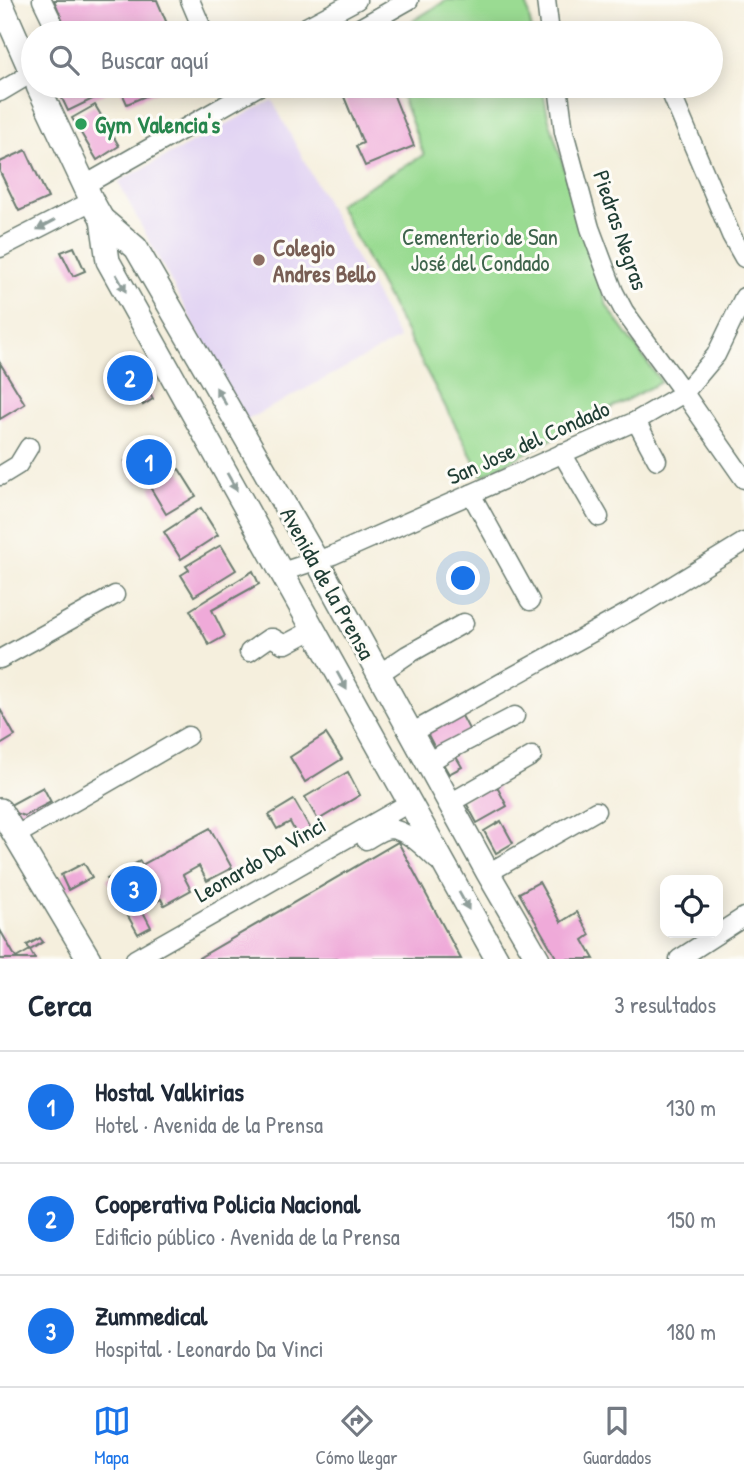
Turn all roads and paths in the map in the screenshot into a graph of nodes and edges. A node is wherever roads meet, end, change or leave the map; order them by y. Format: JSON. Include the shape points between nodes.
{"nodes":[{"id":1,"x":43,"y":0,"type":"edge"},
{"id":2,"x":190,"y":0,"type":"edge"},
{"id":3,"x":357,"y":0,"type":"edge"},
{"id":4,"x":409,"y":0,"type":"edge"},
{"id":5,"x":546,"y":0,"type":"edge"},
{"id":6,"x":0,"y":1,"type":"edge"},
{"id":7,"x":391,"y":5,"type":"edge"},
{"id":8,"x":53,"y":21,"type":"edge"},
{"id":9,"x":199,"y":21,"type":"edge"},
{"id":10,"x":318,"y":21,"type":"edge"},
{"id":11,"x":368,"y":21,"type":"edge"},
{"id":12,"x":549,"y":21,"type":"edge"},
{"id":13,"x":21,"y":49,"type":"edge"},
{"id":14,"x":21,"y":83,"type":"edge"},
{"id":15,"x":0,"y":92,"type":"edge"},
{"id":16,"x":44,"y":98,"type":"edge"},
{"id":17,"x":242,"y":98,"type":"edge"},
{"id":18,"x":560,"y":98,"type":"edge"},
{"id":19,"x":673,"y":98,"type":"edge"},
{"id":20,"x":93,"y":202,"type":"junction"},
{"id":21,"x":0,"y":248,"type":"edge"},
{"id":22,"x":744,"y":258,"type":"edge"},
{"id":23,"x":744,"y":297,"type":"edge"},
{"id":24,"x":684,"y":393,"type":"junction"},
{"id":25,"x":636,"y":421,"type":"junction"},
{"id":26,"x":29,"y":447,"type":"dead end"},
{"id":27,"x":562,"y":453,"type":"junction"},
{"id":28,"x":657,"y":460,"type":"dead end"},
{"id":29,"x":0,"y":476,"type":"edge"},
{"id":30,"x":744,"y":479,"type":"edge"},
{"id":31,"x":471,"y":494,"type":"junction"},
{"id":32,"x":599,"y":517,"type":"dead end"},
{"id":33,"x":744,"y":542,"type":"edge"},
{"id":34,"x":317,"y":562,"type":"junction"},
{"id":35,"x":282,"y":572,"type":"junction"},
{"id":36,"x":115,"y":595,"type":"dead end"},
{"id":37,"x":530,"y":601,"type":"dead end"},
{"id":38,"x":464,"y":623,"type":"dead end"},
{"id":39,"x":314,"y":629,"type":"junction"},
{"id":40,"x":249,"y":652,"type":"dead end"},
{"id":41,"x":0,"y":659,"type":"edge"},
{"id":42,"x":379,"y":674,"type":"junction"},
{"id":43,"x":515,"y":716,"type":"dead end"},
{"id":44,"x":411,"y":733,"type":"junction"},
{"id":45,"x":188,"y":736,"type":"dead end"},
{"id":46,"x":533,"y":756,"type":"dead end"},
{"id":47,"x":428,"y":763,"type":"junction"},
{"id":48,"x":410,"y":803,"type":"junction"},
{"id":49,"x":450,"y":803,"type":"junction"},
{"id":50,"x":0,"y":810,"type":"edge"},
{"id":51,"x":596,"y":811,"type":"dead end"},
{"id":52,"x":15,"y":836,"type":"junction"},
{"id":53,"x":321,"y":852,"type":"junction"},
{"id":54,"x":444,"y":866,"type":"junction"},
{"id":55,"x":488,"y":873,"type":"junction"},
{"id":56,"x":744,"y":917,"type":"edge"},
{"id":57,"x":89,"y":959,"type":"edge"},
{"id":58,"x":135,"y":959,"type":"edge"},
{"id":59,"x":497,"y":959,"type":"edge"},
{"id":60,"x":538,"y":959,"type":"edge"},
{"id":61,"x":679,"y":959,"type":"edge"}],
"edges":[{"from":1,"to":8,"type":"street"},
{"from":2,"to":9,"type":"street"},
{"from":3,"to":10,"type":"street"},
{"from":4,"to":7,"type":"street"},
{"from":5,"to":12,"type":"street"},
{"from":6,"to":13,"type":"main road","name":"Avenida de la Prensa"},
{"from":7,"to":11,"type":"street"},
{"from":14,"to":15,"type":"street"},
{"from":16,"to":20,"type":"main road","name":"Avenida de la Prensa"},
{"from":17,"to":20,"type":"street"},
{"from":18,"to":24,"type":"street","name":"Piedras Negras","via":[[590,228],[614,292]]},
{"from":19,"to":22,"type":"street"},
{"from":20,"to":21,"type":"street","one_way":true},
{"from":34,"to":20,"type":"main road","name":"Avenida de la Prensa","one_way":true,"via":[[136,248]]},
{"from":20,"to":35,"type":"main road","name":"Avenida de la Prensa","one_way":true,"via":[[108,261]]},
{"from":23,"to":24,"type":"street","name":"San Jose del Condado","via":[[716,355]]},
{"from":24,"to":25,"type":"street","name":"San Jose del Condado"},
{"from":24,"to":30,"type":"street","name":"Piedras Negras"},
{"from":25,"to":27,"type":"street","name":"San Jose del Condado"},
{"from":25,"to":28,"type":"street"},
{"from":26,"to":29,"type":"street","via":[[18,466]]},
{"from":27,"to":31,"type":"street","name":"San Jose del Condado"},
{"from":27,"to":32,"type":"street"},
{"from":31,"to":34,"type":"street","name":"San Jose del Condado"},
{"from":31,"to":37,"type":"street"},
{"from":33,"to":44,"type":"street","via":[[638,607]]},
{"from":34,"to":35,"type":"street","name":"San Jose del Condado"},
{"from":34,"to":42,"type":"main road","name":"Avenida de la Prensa"},
{"from":35,"to":39,"type":"main road","name":"Avenida de la Prensa"},
{"from":36,"to":41,"type":"street"},
{"from":38,"to":42,"type":"street"},
{"from":39,"to":40,"type":"street","via":[[286,644],[269,638]]},
{"from":39,"to":48,"type":"main road","name":"Avenida de la Prensa","one_way":true},
{"from":42,"to":44,"type":"main road","name":"Avenida de la Prensa"},
{"from":43,"to":47,"type":"street"},
{"from":44,"to":47,"type":"main road","name":"Avenida de la Prensa"},
{"from":45,"to":52,"type":"street"},
{"from":46,"to":49,"type":"street"},
{"from":47,"to":49,"type":"main road","name":"Avenida de la Prensa"},
{"from":48,"to":53,"type":"street","name":"Leonardo Da Vinci"},
{"from":48,"to":54,"type":"main road","name":"Avenida de la Prensa"},
{"from":49,"to":55,"type":"main road","name":"Avenida de la Prensa"},
{"from":50,"to":52,"type":"main road"},
{"from":51,"to":55,"type":"street"},
{"from":52,"to":57,"type":"main road"},
{"from":53,"to":54,"type":"street","via":[[341,855],[391,829],[415,840]]},
{"from":53,"to":58,"type":"street","name":"Leonardo Da Vinci"},
{"from":54,"to":59,"type":"main road","name":"Avenida de la Prensa","one_way":true},
{"from":55,"to":60,"type":"main road","name":"Avenida de la Prensa"},
{"from":56,"to":61,"type":"street"}]}
